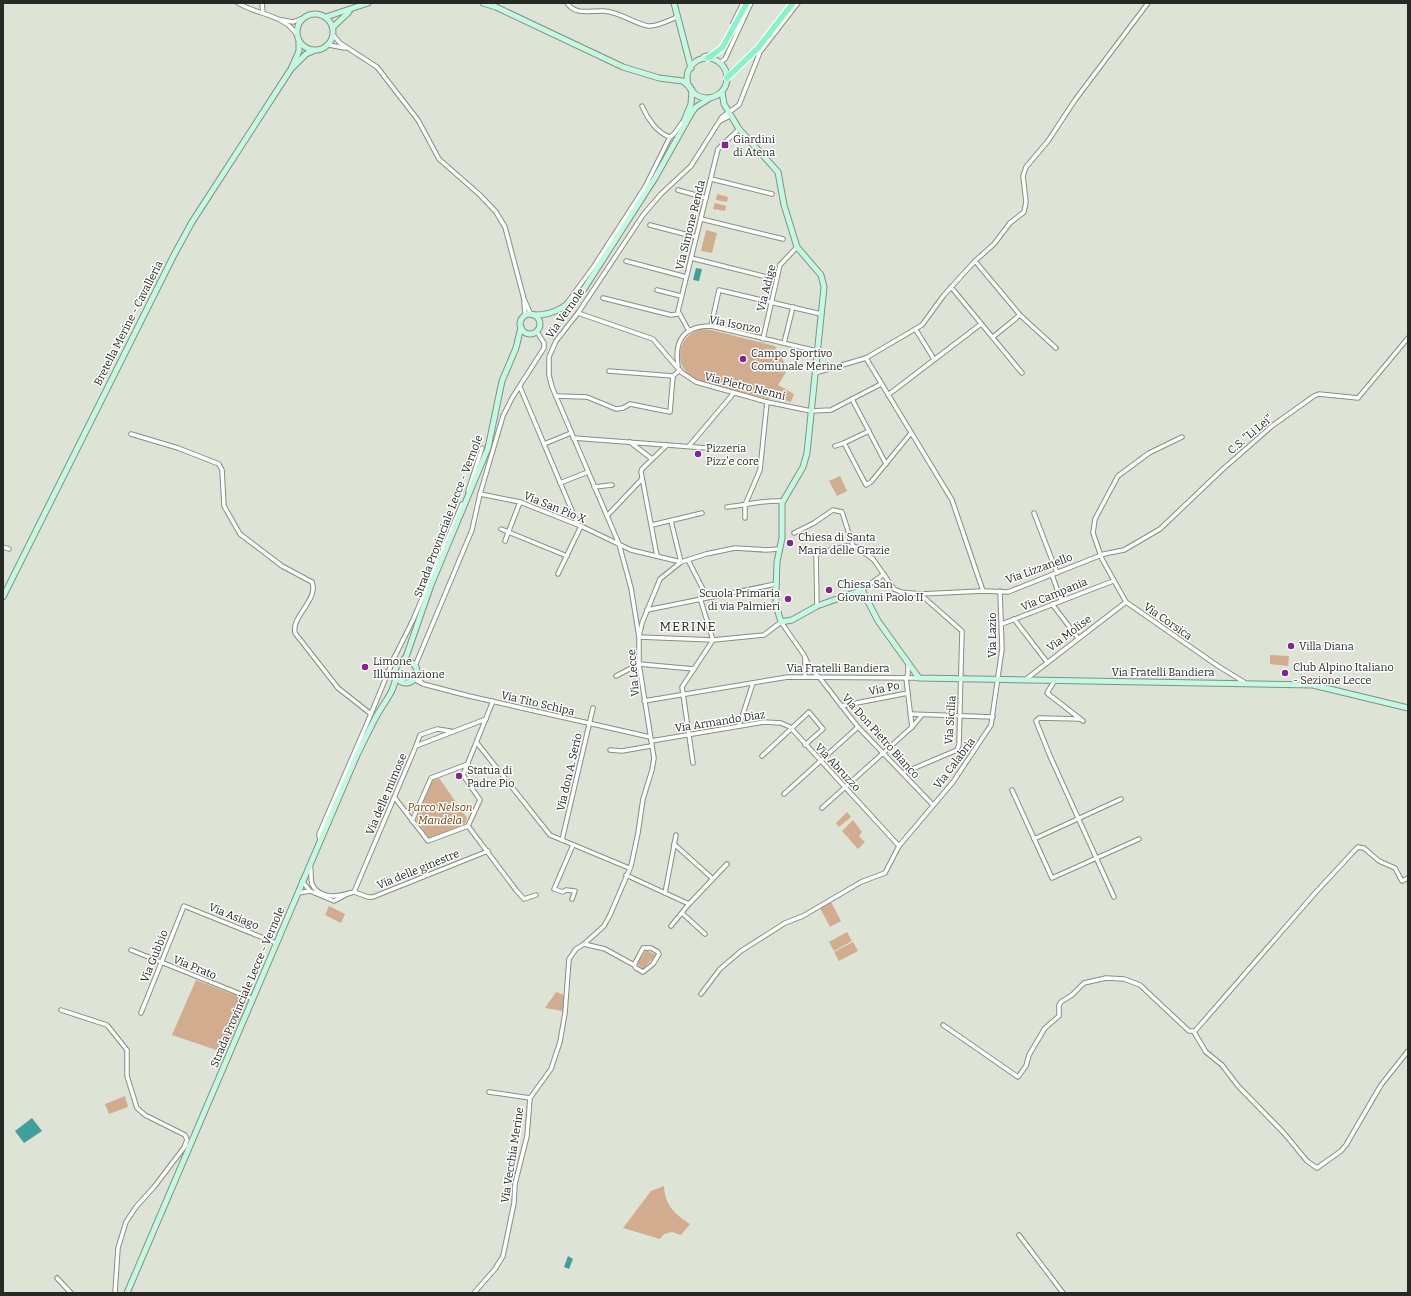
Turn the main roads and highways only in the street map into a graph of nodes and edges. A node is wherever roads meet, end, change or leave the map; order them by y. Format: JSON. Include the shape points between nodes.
{"nodes":[{"id":1,"x":743,"y":3,"type":"edge"},
{"id":2,"x":792,"y":3,"type":"edge"},
{"id":3,"x":708,"y":58,"type":"road end"},
{"id":4,"x":727,"y":78,"type":"road end"}],
"edges":[{"from":1,"to":3,"type":"main road","via":[[723,46],[718,53]]},
{"from":2,"to":4,"type":"main road","via":[[758,48]]}]}
